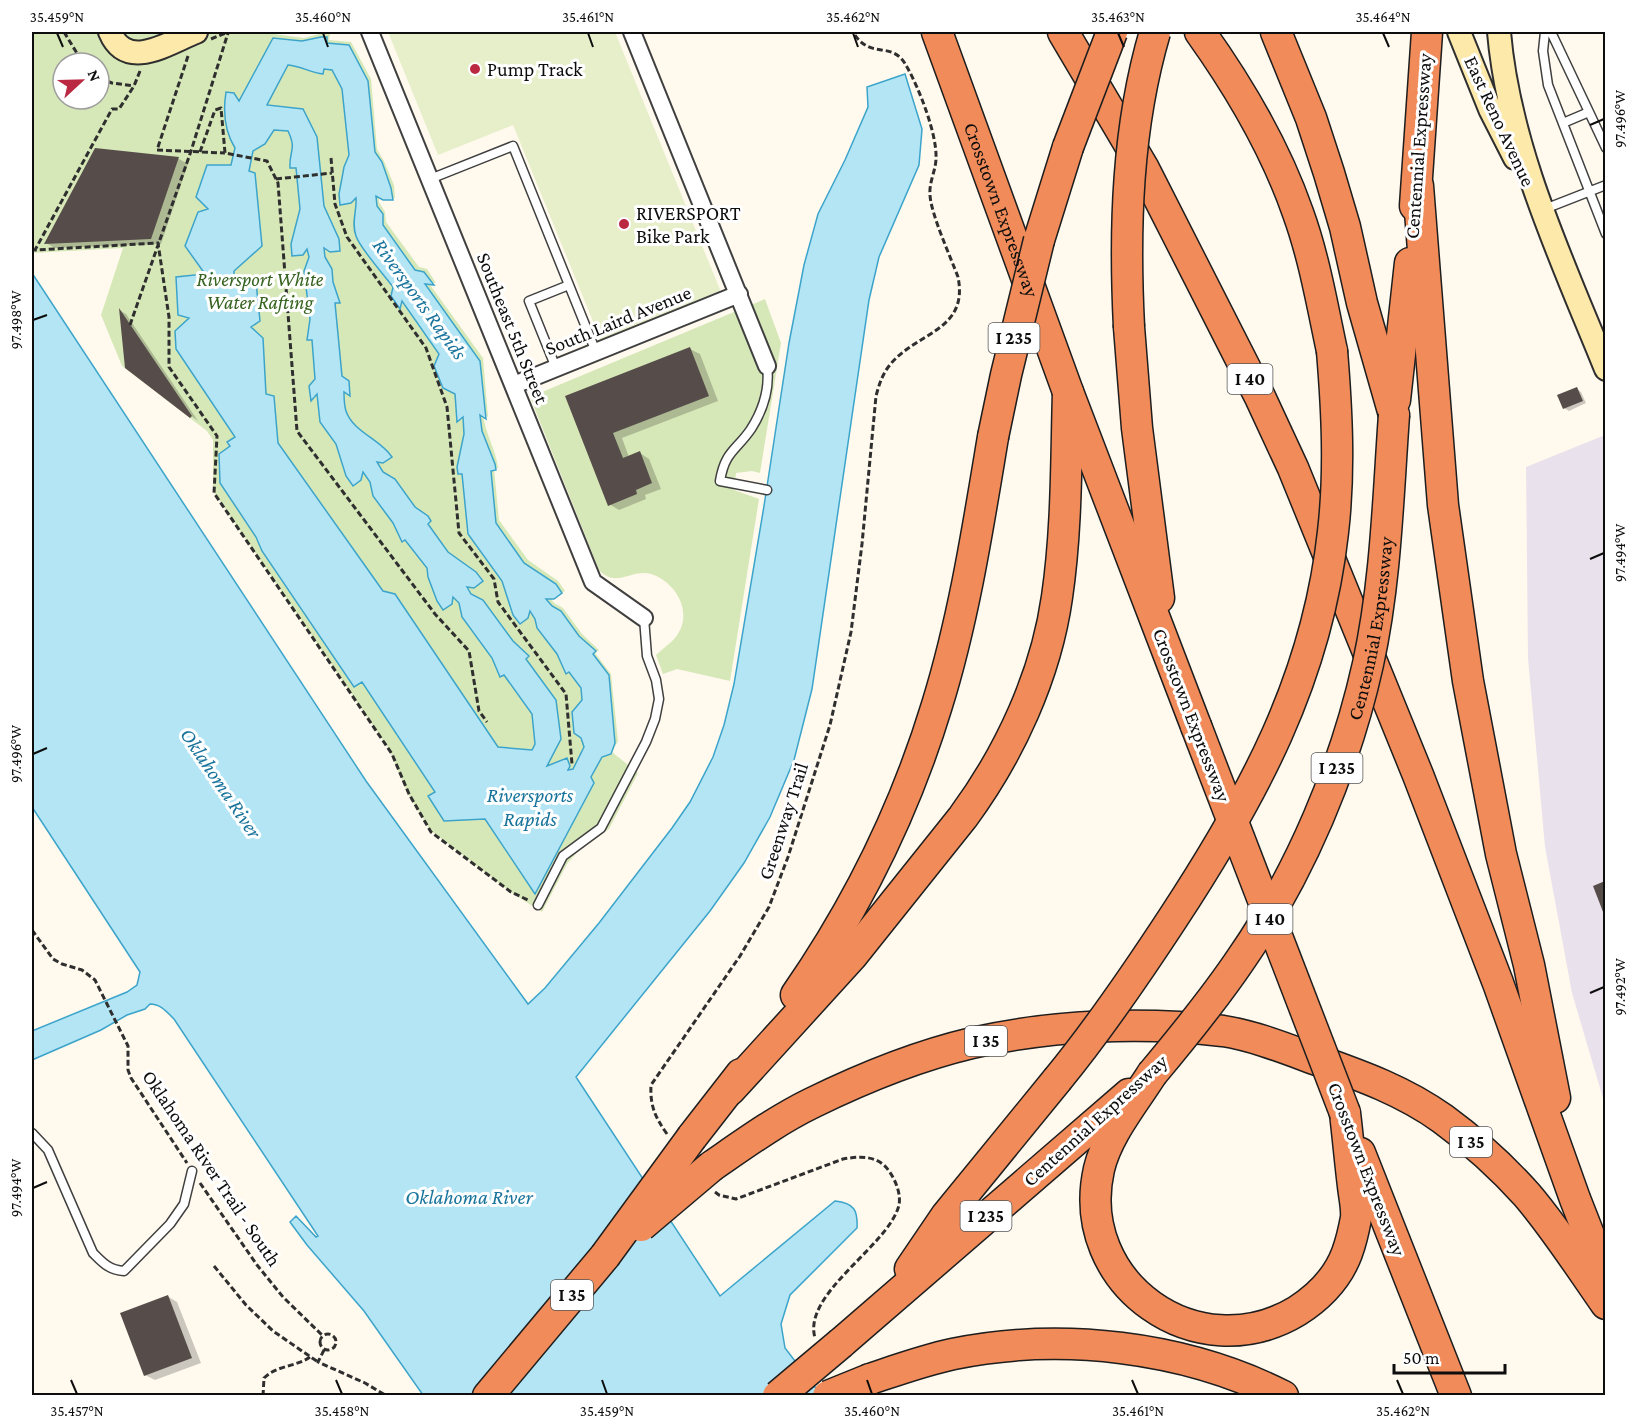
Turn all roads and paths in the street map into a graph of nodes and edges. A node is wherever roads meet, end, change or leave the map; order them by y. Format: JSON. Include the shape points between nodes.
{"nodes":[{"id":1,"x":64,"y":32,"type":"edge"},
{"id":2,"x":228,"y":32,"type":"edge"},
{"id":3,"x":370,"y":32,"type":"edge"},
{"id":4,"x":632,"y":32,"type":"edge"},
{"id":5,"x":853,"y":32,"type":"edge"},
{"id":6,"x":937,"y":32,"type":"edge"},
{"id":7,"x":1063,"y":32,"type":"edge"},
{"id":8,"x":1082,"y":32,"type":"edge"},
{"id":9,"x":1112,"y":32,"type":"edge"},
{"id":10,"x":1155,"y":32,"type":"edge"},
{"id":11,"x":1200,"y":32,"type":"edge"},
{"id":12,"x":1276,"y":32,"type":"edge"},
{"id":13,"x":1427,"y":32,"type":"edge"},
{"id":14,"x":1459,"y":32,"type":"edge"},
{"id":15,"x":1499,"y":32,"type":"edge"},
{"id":16,"x":1545,"y":32,"type":"edge"},
{"id":17,"x":1551,"y":32,"type":"edge"},
{"id":18,"x":112,"y":35,"type":"edge"},
{"id":19,"x":199,"y":40,"type":"edge"},
{"id":20,"x":76,"y":51,"type":"edge"},
{"id":21,"x":141,"y":69,"type":"dead end"},
{"id":22,"x":111,"y":83,"type":"edge"},
{"id":23,"x":134,"y":86,"type":"junction"},
{"id":24,"x":1589,"y":112,"type":"junction"},
{"id":25,"x":1563,"y":123,"type":"junction"},
{"id":26,"x":1605,"y":148,"type":"edge"},
{"id":27,"x":191,"y":152,"type":"junction"},
{"id":28,"x":200,"y":152,"type":"junction"},
{"id":29,"x":226,"y":153,"type":"junction"},
{"id":30,"x":331,"y":158,"type":"dead end"},
{"id":31,"x":1144,"y":169,"type":"junction"},
{"id":32,"x":332,"y":173,"type":"junction"},
{"id":33,"x":276,"y":178,"type":"junction"},
{"id":34,"x":430,"y":179,"type":"junction"},
{"id":35,"x":1605,"y":185,"type":"edge"},
{"id":36,"x":1418,"y":186,"type":"junction"},
{"id":37,"x":1589,"y":191,"type":"junction"},
{"id":38,"x":1542,"y":210,"type":"junction"},
{"id":39,"x":1605,"y":234,"type":"edge"},
{"id":40,"x":158,"y":243,"type":"junction"},
{"id":41,"x":569,"y":285,"type":"junction"},
{"id":42,"x":739,"y":294,"type":"junction"},
{"id":43,"x":130,"y":325,"type":"dead end"},
{"id":44,"x":596,"y":352,"type":"junction"},
{"id":45,"x":767,"y":366,"type":"joint"},
{"id":46,"x":556,"y":368,"type":"junction"},
{"id":47,"x":1605,"y":369,"type":"edge"},
{"id":48,"x":514,"y":385,"type":"junction"},
{"id":49,"x":1068,"y":392,"type":"junction"},
{"id":50,"x":1394,"y":415,"type":"junction"},
{"id":51,"x":767,"y":490,"type":"dead end"},
{"id":52,"x":644,"y":618,"type":"joint"},
{"id":53,"x":1165,"y":644,"type":"junction"},
{"id":54,"x":487,"y":722,"type":"dead end"},
{"id":55,"x":572,"y":764,"type":"dead end"},
{"id":56,"x":538,"y":905,"type":"joint"},
{"id":57,"x":32,"y":930,"type":"edge"},
{"id":58,"x":1152,"y":1074,"type":"junction"},
{"id":59,"x":730,"y":1090,"type":"junction"},
{"id":60,"x":1345,"y":1113,"type":"junction"},
{"id":61,"x":32,"y":1133,"type":"edge"},
{"id":62,"x":681,"y":1137,"type":"junction"},
{"id":63,"x":192,"y":1171,"type":"junction"},
{"id":64,"x":712,"y":1178,"type":"junction"},
{"id":65,"x":1575,"y":1198,"type":"junction"},
{"id":66,"x":605,"y":1256,"type":"junction"},
{"id":67,"x":214,"y":1266,"type":"dead end"},
{"id":68,"x":1605,"y":1278,"type":"edge"},
{"id":69,"x":888,"y":1301,"type":"junction"},
{"id":70,"x":1605,"y":1304,"type":"edge"},
{"id":71,"x":323,"y":1336,"type":"junction"},
{"id":72,"x":829,"y":1343,"type":"junction"},
{"id":73,"x":324,"y":1350,"type":"junction"},
{"id":74,"x":310,"y":1357,"type":"junction"},
{"id":75,"x":318,"y":1362,"type":"junction"},
{"id":76,"x":263,"y":1395,"type":"edge"},
{"id":77,"x":387,"y":1395,"type":"edge"},
{"id":78,"x":488,"y":1395,"type":"edge"},
{"id":79,"x":778,"y":1395,"type":"edge"},
{"id":80,"x":828,"y":1395,"type":"edge"},
{"id":81,"x":1283,"y":1395,"type":"edge"},
{"id":82,"x":1456,"y":1395,"type":"edge"}],
"edges":[{"from":1,"to":20,"type":"path"},
{"from":2,"to":19,"type":"path"},
{"from":2,"to":27,"type":"path"},
{"from":3,"to":34,"type":"street","name":"Southeast 5th Street"},
{"from":4,"to":42,"type":"street"},
{"from":5,"to":62,"type":"path","name":"Greenway Trail","via":[[870,49],[897,54],[909,70],[935,141],[930,195],[958,277],[960,302],[948,321],[901,354],[880,380],[851,632],[830,725],[788,857],[769,906],[740,956],[651,1085],[656,1118]]},
{"from":6,"to":49,"type":"highway","name":"Crosstown Expressway","number":"I 40"},
{"from":7,"to":31,"type":"highway","number":"I 40"},
{"from":8,"to":31,"type":"highway"},
{"from":9,"to":59,"type":"highway","number":"I 235","bridge":true,"via":[[1068,147],[1040,240],[1005,375],[960,621],[937,705],[908,786],[827,949]]},
{"from":10,"to":53,"type":"highway","bridge":true,"via":[[1137,115],[1127,212],[1126,269],[1137,428]]},
{"from":11,"to":69,"type":"highway","bridge":true,"via":[[1229,72],[1281,168],[1312,259],[1332,351],[1337,461],[1333,532],[1317,618],[1299,684],[1272,747],[1221,844],[1082,1050],[946,1216]]},
{"from":12,"to":50,"type":"highway","via":[[1329,173]]},
{"from":13,"to":36,"type":"highway","name":"Centennial Expressway","number":"I 235"},
{"from":14,"to":38,"type":"main road","name":"East Reno Avenue","via":[[1490,110]]},
{"from":15,"to":38,"type":"main road","name":"East Reno Avenue","via":[[1509,101]]},
{"from":16,"to":25,"type":"lane","via":[[1543,51],[1548,85]]},
{"from":17,"to":24,"type":"lane"},
{"from":18,"to":19,"type":"main road","via":[[127,52],[134,54]]},
{"from":19,"to":27,"type":"path","via":[[157,150]]},
{"from":21,"to":23,"type":"path"},
{"from":22,"to":23,"type":"path"},
{"from":23,"to":40,"type":"path","via":[[119,108],[112,109],[35,250]]},
{"from":24,"to":25,"type":"lane"},
{"from":24,"to":26,"type":"lane"},
{"from":25,"to":37,"type":"lane"},
{"from":27,"to":28,"type":"path"},
{"from":27,"to":40,"type":"path"},
{"from":28,"to":29,"type":"path"},
{"from":28,"to":29,"type":"path","via":[[214,110],[221,108]]},
{"from":29,"to":33,"type":"path","via":[[267,161]]},
{"from":30,"to":32,"type":"path"},
{"from":31,"to":65,"type":"highway","number":"I 40","via":[[1293,468],[1418,775]]},
{"from":32,"to":33,"type":"path"},
{"from":32,"to":55,"type":"path","via":[[335,204],[347,237],[426,348],[447,407],[459,533],[494,579],[498,602],[566,694]]},
{"from":33,"to":54,"type":"path","via":[[297,431],[435,614],[470,651],[480,711]]},
{"from":34,"to":41,"type":"lane","via":[[513,146]]},
{"from":34,"to":48,"type":"street","name":"Southeast 5th Street"},
{"from":35,"to":37,"type":"lane"},
{"from":36,"to":50,"type":"highway","name":"Centennial Expressway","number":"I 235"},
{"from":36,"to":65,"type":"highway","via":[[1443,505],[1467,681]]},
{"from":37,"to":38,"type":"lane"},
{"from":37,"to":39,"type":"lane"},
{"from":38,"to":47,"type":"main road","name":"East Reno Avenue"},
{"from":40,"to":43,"type":"path"},
{"from":40,"to":56,"type":"path","via":[[169,317],[169,367],[217,436],[214,493],[392,754],[431,832],[512,892]]},
{"from":41,"to":44,"type":"lane"},
{"from":41,"to":46,"type":"lane","via":[[530,301]]},
{"from":42,"to":44,"type":"street","name":"South Laird Avenue"},
{"from":42,"to":45,"type":"street"},
{"from":44,"to":46,"type":"street","name":"South Laird Avenue"},
{"from":45,"to":51,"type":"lane","via":[[766,396],[751,428],[726,459],[720,481]]},
{"from":46,"to":48,"type":"street","name":"South Laird Avenue"},
{"from":48,"to":52,"type":"street","name":"Southeast 5th Street","via":[[593,582]]},
{"from":49,"to":53,"type":"highway","name":"Crosstown Expressway","number":"I 40"},
{"from":49,"to":59,"type":"highway","via":[[1064,534],[1057,599],[1033,686],[1007,746],[977,798],[859,947]]},
{"from":50,"to":58,"type":"highway","name":"Centennial Expressway","number":"I 235","bridge":true,"via":[[1377,612],[1368,664],[1336,771],[1296,867],[1243,957]]},
{"from":52,"to":56,"type":"lane","via":[[647,656],[656,680],[655,719],[601,828],[562,856],[542,889]]},
{"from":53,"to":60,"type":"highway","name":"Crosstown Expressway","number":"I 40","bridge":true},
{"from":57,"to":63,"type":"path","name":"Oklahoma River Trail - South","via":[[53,959],[89,974],[98,984],[128,1046],[131,1078]]},
{"from":58,"to":60,"type":"highway","via":[[1103,1155],[1096,1201],[1099,1224],[1113,1263],[1140,1298],[1184,1323],[1215,1331],[1249,1329],[1287,1317],[1321,1293],[1335,1276],[1346,1256],[1356,1216]]},
{"from":58,"to":69,"type":"highway","name":"Centennial Expressway","number":"I 235"},
{"from":59,"to":62,"type":"highway","number":"I 235"},
{"from":60,"to":82,"type":"highway","name":"Crosstown Expressway","number":"I 40"},
{"from":61,"to":63,"type":"lane","via":[[48,1150],[93,1253],[114,1270],[124,1271],[170,1224],[184,1204]]},
{"from":62,"to":66,"type":"highway","number":"I 235","bridge":true},
{"from":63,"to":71,"type":"path","name":"Oklahoma River Trail - South","via":[[257,1265]]},
{"from":64,"to":66,"type":"highway","number":"I 35","bridge":true},
{"from":64,"to":70,"type":"highway","number":"I 35","via":[[810,1104],[870,1077],[972,1043],[1101,1026],[1225,1032],[1369,1078],[1442,1119],[1526,1195]]},
{"from":64,"to":72,"type":"path","via":[[719,1195],[736,1199],[860,1156],[887,1168],[897,1184],[899,1204],[892,1220],[818,1310],[814,1334]]},
{"from":65,"to":68,"type":"highway","number":"I 40"},
{"from":66,"to":78,"type":"highway","number":"I 35"},
{"from":67,"to":74,"type":"path","via":[[273,1331]]},
{"from":69,"to":72,"type":"highway","name":"Centennial Expressway","number":"I 235"},
{"from":71,"to":73,"type":"path","via":[[320,1343]]},
{"from":71,"to":73,"type":"path","name":"Oklahoma River Trail - South","via":[[333,1336],[337,1343],[332,1350]]},
{"from":72,"to":79,"type":"highway","name":"Centennial Expressway","number":"I 235","bridge":true},
{"from":73,"to":75,"type":"path"},
{"from":74,"to":75,"type":"path"},
{"from":74,"to":76,"type":"path","via":[[272,1371],[264,1378]]},
{"from":75,"to":77,"type":"path"},
{"from":80,"to":81,"type":"highway","bridge":true,"via":[[953,1354],[1002,1347],[1099,1346],[1193,1362]]}]}
